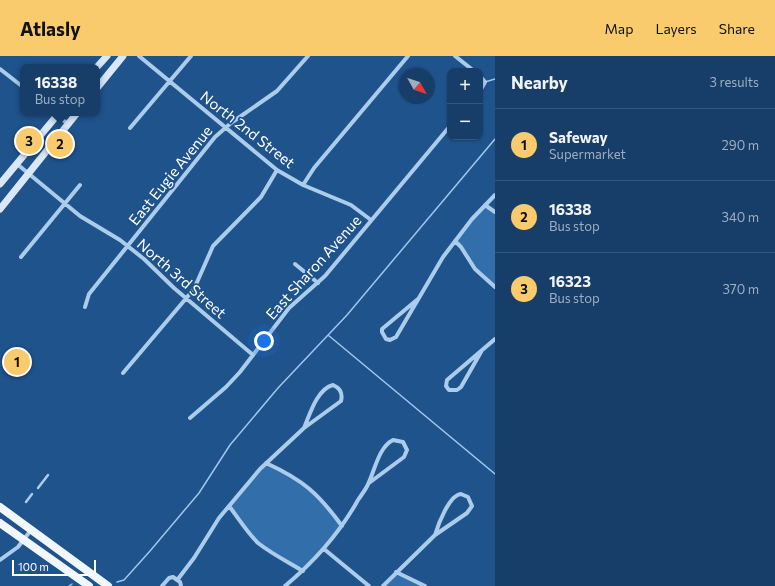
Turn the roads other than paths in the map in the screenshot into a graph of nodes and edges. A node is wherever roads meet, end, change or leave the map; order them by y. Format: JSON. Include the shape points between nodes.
{"nodes":[{"id":1,"x":106,"y":56,"type":"edge"},
{"id":2,"x":124,"y":56,"type":"edge"},
{"id":3,"x":139,"y":56,"type":"edge"},
{"id":4,"x":191,"y":56,"type":"edge"},
{"id":5,"x":308,"y":56,"type":"edge"},
{"id":6,"x":408,"y":56,"type":"edge"},
{"id":7,"x":455,"y":56,"type":"edge"},
{"id":8,"x":99,"y":64,"type":"edge"},
{"id":9,"x":470,"y":68,"type":"edge"},
{"id":10,"x":0,"y":69,"type":"edge"},
{"id":11,"x":169,"y":81,"type":"junction"},
{"id":12,"x":100,"y":84,"type":"edge"},
{"id":13,"x":20,"y":86,"type":"edge"},
{"id":14,"x":54,"y":116,"type":"edge"},
{"id":15,"x":58,"y":116,"type":"edge"},
{"id":16,"x":75,"y":116,"type":"edge"},
{"id":17,"x":68,"y":124,"type":"junction"},
{"id":18,"x":130,"y":128,"type":"dead end"},
{"id":19,"x":225,"y":128,"type":"junction"},
{"id":20,"x":447,"y":130,"type":"edge"},
{"id":21,"x":17,"y":164,"type":"junction"},
{"id":22,"x":276,"y":170,"type":"junction"},
{"id":23,"x":28,"y":173,"type":"junction"},
{"id":24,"x":0,"y":184,"type":"edge"},
{"id":25,"x":80,"y":185,"type":"dead end"},
{"id":26,"x":304,"y":185,"type":"junction"},
{"id":27,"x":495,"y":195,"type":"edge"},
{"id":28,"x":65,"y":204,"type":"junction"},
{"id":29,"x":485,"y":205,"type":"junction"},
{"id":30,"x":0,"y":209,"type":"edge"},
{"id":31,"x":495,"y":212,"type":"edge"},
{"id":32,"x":371,"y":220,"type":"junction"},
{"id":33,"x":454,"y":241,"type":"junction"},
{"id":34,"x":128,"y":247,"type":"junction"},
{"id":35,"x":21,"y":257,"type":"dead end"},
{"id":36,"x":295,"y":264,"type":"dead end"},
{"id":37,"x":318,"y":283,"type":"junction"},
{"id":38,"x":495,"y":287,"type":"edge"},
{"id":39,"x":186,"y":298,"type":"junction"},
{"id":40,"x":418,"y":299,"type":"junction"},
{"id":41,"x":85,"y":307,"type":"dead end"},
{"id":42,"x":495,"y":339,"type":"edge"},
{"id":43,"x":481,"y":352,"type":"junction"},
{"id":44,"x":253,"y":355,"type":"junction"},
{"id":45,"x":123,"y":373,"type":"dead end"},
{"id":46,"x":190,"y":418,"type":"dead end"},
{"id":47,"x":304,"y":428,"type":"junction"},
{"id":48,"x":266,"y":463,"type":"junction"},
{"id":49,"x":48,"y":475,"type":"dead end"},
{"id":50,"x":369,"y":483,"type":"junction"},
{"id":51,"x":38,"y":488,"type":"dead end"},
{"id":52,"x":32,"y":494,"type":"dead end"},
{"id":53,"x":26,"y":502,"type":"dead end"},
{"id":54,"x":229,"y":506,"type":"junction"},
{"id":55,"x":0,"y":507,"type":"edge"},
{"id":56,"x":0,"y":523,"type":"edge"},
{"id":57,"x":342,"y":526,"type":"junction"},
{"id":58,"x":32,"y":530,"type":"junction"},
{"id":59,"x":435,"y":535,"type":"junction"},
{"id":60,"x":24,"y":540,"type":"junction"},
{"id":61,"x":324,"y":549,"type":"junction"},
{"id":62,"x":0,"y":560,"type":"edge"},
{"id":63,"x":303,"y":571,"type":"junction"},
{"id":64,"x":396,"y":572,"type":"junction"},
{"id":65,"x":178,"y":580,"type":"junction"},
{"id":66,"x":89,"y":586,"type":"edge"},
{"id":67,"x":108,"y":586,"type":"edge"},
{"id":68,"x":162,"y":586,"type":"edge"},
{"id":69,"x":181,"y":586,"type":"edge"},
{"id":70,"x":285,"y":586,"type":"edge"},
{"id":71,"x":369,"y":586,"type":"edge"},
{"id":72,"x":383,"y":586,"type":"edge"},
{"id":73,"x":425,"y":586,"type":"edge"}],
"edges":[{"from":1,"to":8,"type":"main road"},
{"from":2,"to":12,"type":"main road"},
{"from":3,"to":11,"type":"street","name":"North 2nd Street"},
{"from":4,"to":11,"type":"street"},
{"from":5,"to":19,"type":"street","name":"East Eugie Avenue","via":[[277,91]]},
{"from":6,"to":26,"type":"street","via":[[314,168]]},
{"from":7,"to":9,"type":"street"},
{"from":10,"to":13,"type":"street"},
{"from":11,"to":18,"type":"street"},
{"from":11,"to":19,"type":"street","name":"North 2nd Street"},
{"from":14,"to":21,"type":"main road"},
{"from":15,"to":17,"type":"street"},
{"from":16,"to":17,"type":"main road"},
{"from":17,"to":23,"type":"main road"},
{"from":19,"to":22,"type":"street","name":"North 2nd Street"},
{"from":19,"to":34,"type":"street","name":"East Eugie Avenue","via":[[151,215]]},
{"from":20,"to":32,"type":"street","name":"East Sharon Avenue"},
{"from":21,"to":23,"type":"street","name":"North 3rd Street"},
{"from":21,"to":24,"type":"main road"},
{"from":22,"to":26,"type":"street","name":"North 2nd Street"},
{"from":22,"to":39,"type":"street","via":[[261,197],[213,246],[199,280]]},
{"from":23,"to":28,"type":"street","name":"North 3rd Street"},
{"from":23,"to":30,"type":"main road"},
{"from":25,"to":28,"type":"street"},
{"from":26,"to":32,"type":"street","name":"North 2nd Street","via":[[351,205]]},
{"from":27,"to":29,"type":"street"},
{"from":28,"to":34,"type":"street","name":"North 3rd Street"},
{"from":28,"to":35,"type":"street"},
{"from":29,"to":31,"type":"street"},
{"from":29,"to":33,"type":"street"},
{"from":32,"to":37,"type":"street","name":"East Sharon Avenue"},
{"from":33,"to":38,"type":"street","via":[[475,269]]},
{"from":33,"to":40,"type":"street"},
{"from":34,"to":39,"type":"street","name":"North 3rd Street"},
{"from":34,"to":41,"type":"street","name":"East Eugie Avenue","via":[[89,294]]},
{"from":36,"to":37,"type":"street"},
{"from":37,"to":44,"type":"street","name":"East Sharon Avenue","via":[[289,308]]},
{"from":39,"to":44,"type":"street","name":"North 3rd Street"},
{"from":39,"to":45,"type":"street"},
{"from":40,"to":40,"type":"street","via":[[382,329],[386,339],[396,337]]},
{"from":42,"to":43,"type":"street"},
{"from":43,"to":43,"type":"street","via":[[447,380],[446,386],[449,390],[461,387]]},
{"from":44,"to":46,"type":"street","name":"East Sharon Avenue","via":[[226,387]]},
{"from":47,"to":47,"type":"street","via":[[341,401],[342,393],[336,386],[324,388]]},
{"from":47,"to":48,"type":"street"},
{"from":48,"to":54,"type":"street"},
{"from":48,"to":57,"type":"street","via":[[300,480],[313,490]]},
{"from":49,"to":51,"type":"lane"},
{"from":50,"to":50,"type":"street","via":[[404,457],[407,450],[403,442],[389,442],[373,469]]},
{"from":50,"to":57,"type":"street"},
{"from":52,"to":53,"type":"lane"},
{"from":54,"to":63,"type":"street","via":[[258,542]]},
{"from":54,"to":65,"type":"street"},
{"from":55,"to":58,"type":"main road"},
{"from":56,"to":60,"type":"main road"},
{"from":57,"to":61,"type":"street"},
{"from":58,"to":60,"type":"street"},
{"from":58,"to":67,"type":"main road"},
{"from":59,"to":59,"type":"street","via":[[470,510],[471,502],[468,497],[461,494],[453,498]]},
{"from":59,"to":64,"type":"street"},
{"from":60,"to":62,"type":"street"},
{"from":60,"to":66,"type":"main road"},
{"from":61,"to":63,"type":"street"},
{"from":61,"to":71,"type":"street"},
{"from":63,"to":70,"type":"street"},
{"from":64,"to":72,"type":"street"},
{"from":64,"to":73,"type":"street"},
{"from":65,"to":68,"type":"street","via":[[169,578]]},
{"from":65,"to":69,"type":"street"}]}
